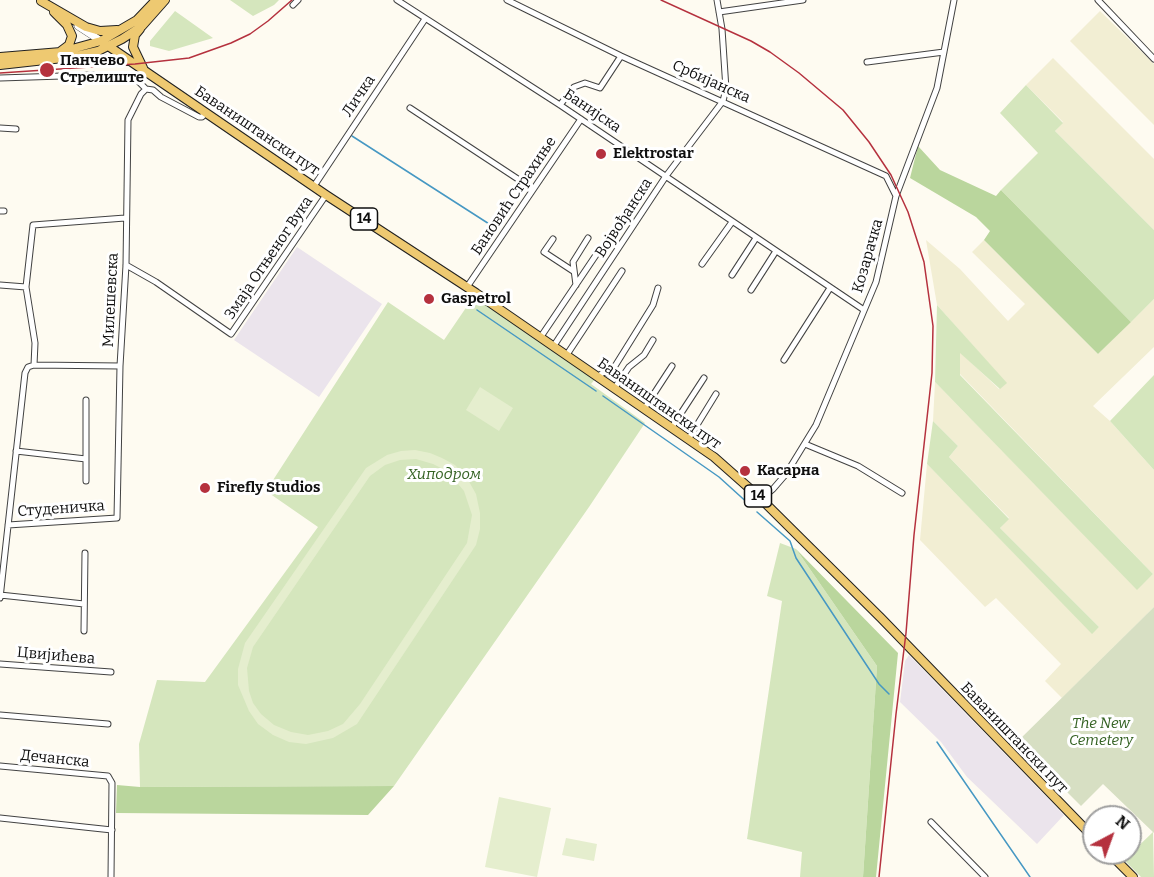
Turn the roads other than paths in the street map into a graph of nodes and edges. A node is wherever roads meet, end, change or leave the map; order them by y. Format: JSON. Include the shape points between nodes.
{"nodes":[{"id":1,"x":156,"y":0,"type":"edge"},
{"id":2,"x":165,"y":0,"type":"edge"},
{"id":3,"x":298,"y":0,"type":"edge"},
{"id":4,"x":397,"y":0,"type":"edge"},
{"id":5,"x":507,"y":0,"type":"edge"},
{"id":6,"x":717,"y":0,"type":"edge"},
{"id":7,"x":803,"y":0,"type":"edge"},
{"id":8,"x":954,"y":0,"type":"edge"},
{"id":9,"x":1098,"y":0,"type":"edge"},
{"id":10,"x":42,"y":2,"type":"edge"},
{"id":11,"x":293,"y":5,"type":"dead end"},
{"id":12,"x":719,"y":12,"type":"junction"},
{"id":13,"x":425,"y":20,"type":"junction"},
{"id":14,"x":133,"y":22,"type":"junction"},
{"id":15,"x":142,"y":26,"type":"junction"},
{"id":16,"x":104,"y":44,"type":"junction"},
{"id":17,"x":61,"y":52,"type":"junction"},
{"id":18,"x":944,"y":52,"type":"junction"},
{"id":19,"x":621,"y":56,"type":"junction"},
{"id":20,"x":0,"y":57,"type":"edge"},
{"id":21,"x":72,"y":57,"type":"junction"},
{"id":22,"x":1154,"y":59,"type":"edge"},
{"id":23,"x":131,"y":62,"type":"junction"},
{"id":24,"x":867,"y":62,"type":"dead end"},
{"id":25,"x":0,"y":65,"type":"edge"},
{"id":26,"x":144,"y":70,"type":"junction"},
{"id":27,"x":0,"y":78,"type":"edge"},
{"id":28,"x":146,"y":88,"type":"junction"},
{"id":29,"x":723,"y":101,"type":"junction"},
{"id":30,"x":560,"y":105,"type":"junction"},
{"id":31,"x":410,"y":108,"type":"dead end"},
{"id":32,"x":206,"y":113,"type":"junction"},
{"id":33,"x":581,"y":119,"type":"junction"},
{"id":34,"x":0,"y":128,"type":"edge"},
{"id":35,"x":16,"y":129,"type":"dead end"},
{"id":36,"x":666,"y":176,"type":"junction"},
{"id":37,"x":314,"y":186,"type":"junction"},
{"id":38,"x":533,"y":189,"type":"junction"},
{"id":39,"x":326,"y":195,"type":"junction"},
{"id":40,"x":896,"y":196,"type":"junction"},
{"id":41,"x":125,"y":218,"type":"junction"},
{"id":42,"x":732,"y":222,"type":"junction"},
{"id":43,"x":588,"y":238,"type":"dead end"},
{"id":44,"x":756,"y":238,"type":"junction"},
{"id":45,"x":553,"y":239,"type":"dead end"},
{"id":46,"x":776,"y":251,"type":"junction"},
{"id":47,"x":598,"y":252,"type":"dead end"},
{"id":48,"x":702,"y":264,"type":"dead end"},
{"id":49,"x":126,"y":265,"type":"junction"},
{"id":50,"x":573,"y":271,"type":"junction"},
{"id":51,"x":622,"y":271,"type":"dead end"},
{"id":52,"x":732,"y":275,"type":"dead end"},
{"id":53,"x":0,"y":285,"type":"edge"},
{"id":54,"x":576,"y":285,"type":"junction"},
{"id":55,"x":26,"y":287,"type":"junction"},
{"id":56,"x":467,"y":287,"type":"junction"},
{"id":57,"x":658,"y":288,"type":"dead end"},
{"id":58,"x":830,"y":288,"type":"junction"},
{"id":59,"x":751,"y":290,"type":"dead end"},
{"id":60,"x":864,"y":310,"type":"junction"},
{"id":61,"x":540,"y":338,"type":"junction"},
{"id":62,"x":653,"y":340,"type":"dead end"},
{"id":63,"x":553,"y":347,"type":"junction"},
{"id":64,"x":566,"y":356,"type":"junction"},
{"id":65,"x":784,"y":360,"type":"dead end"},
{"id":66,"x":34,"y":365,"type":"junction"},
{"id":67,"x":120,"y":366,"type":"junction"},
{"id":68,"x":672,"y":366,"type":"dead end"},
{"id":69,"x":597,"y":377,"type":"junction"},
{"id":70,"x":704,"y":378,"type":"dead end"},
{"id":71,"x":614,"y":389,"type":"junction"},
{"id":72,"x":716,"y":394,"type":"dead end"},
{"id":73,"x":86,"y":400,"type":"dead end"},
{"id":74,"x":644,"y":409,"type":"junction"},
{"id":75,"x":672,"y":427,"type":"junction"},
{"id":76,"x":689,"y":438,"type":"junction"},
{"id":77,"x":805,"y":444,"type":"junction"},
{"id":78,"x":16,"y":451,"type":"junction"},
{"id":79,"x":86,"y":459,"type":"junction"},
{"id":80,"x":86,"y":482,"type":"dead end"},
{"id":81,"x":902,"y":493,"type":"dead end"},
{"id":82,"x":760,"y":499,"type":"junction"},
{"id":83,"x":0,"y":512,"type":"edge"},
{"id":84,"x":9,"y":513,"type":"junction"},
{"id":85,"x":117,"y":518,"type":"joint"},
{"id":86,"x":8,"y":525,"type":"junction"},
{"id":87,"x":86,"y":553,"type":"dead end"},
{"id":88,"x":0,"y":597,"type":"edge"},
{"id":89,"x":84,"y":604,"type":"junction"},
{"id":90,"x":84,"y":631,"type":"dead end"},
{"id":91,"x":0,"y":664,"type":"edge"},
{"id":92,"x":111,"y":672,"type":"dead end"},
{"id":93,"x":0,"y":715,"type":"edge"},
{"id":94,"x":108,"y":724,"type":"dead end"},
{"id":95,"x":0,"y":766,"type":"edge"},
{"id":96,"x":0,"y":818,"type":"edge"},
{"id":97,"x":931,"y":822,"type":"dead end"},
{"id":98,"x":1082,"y":826,"type":"edge"},
{"id":99,"x":112,"y":830,"type":"junction"},
{"id":100,"x":1120,"y":865,"type":"edge"},
{"id":101,"x":111,"y":877,"type":"edge"},
{"id":102,"x":985,"y":877,"type":"edge"},
{"id":103,"x":1131,"y":877,"type":"edge"}],
"edges":[{"from":1,"to":14,"type":"main road"},
{"from":2,"to":15,"type":"main road"},
{"from":3,"to":11,"type":"street"},
{"from":4,"to":13,"type":"street","name":"Банијска"},
{"from":5,"to":19,"type":"street","name":"Србијанска"},
{"from":6,"to":12,"type":"street"},
{"from":7,"to":12,"type":"street"},
{"from":8,"to":18,"type":"street","name":"Козарачка"},
{"from":9,"to":22,"type":"street"},
{"from":10,"to":14,"type":"main road","via":[[100,31],[117,30]]},
{"from":10,"to":16,"type":"street"},
{"from":10,"to":17,"type":"main road","via":[[72,36]]},
{"from":12,"to":29,"type":"street","via":[[726,89]]},
{"from":13,"to":30,"type":"street","name":"Банијска"},
{"from":13,"to":37,"type":"street","name":"Личка"},
{"from":14,"to":16,"type":"main road"},
{"from":15,"to":16,"type":"main road"},
{"from":15,"to":26,"type":"main road","via":[[133,47]]},
{"from":16,"to":17,"type":"main road"},
{"from":16,"to":21,"type":"main road"},
{"from":16,"to":23,"type":"main road","number":"14"},
{"from":17,"to":20,"type":"main road"},
{"from":18,"to":24,"type":"street"},
{"from":18,"to":40,"type":"street","name":"Козарачка","via":[[937,88]]},
{"from":19,"to":29,"type":"street","name":"Србијанска"},
{"from":19,"to":30,"type":"street","via":[[600,88],[585,83],[574,87]]},
{"from":21,"to":23,"type":"main road"},
{"from":21,"to":25,"type":"main road"},
{"from":23,"to":26,"type":"main road","number":"14"},
{"from":26,"to":32,"type":"main road","name":"Баваништански пут","number":"14"},
{"from":27,"to":28,"type":"street","via":[[93,75],[131,78]]},
{"from":28,"to":32,"type":"street","via":[[199,117]]},
{"from":28,"to":41,"type":"street","name":"Милешевска","via":[[128,120]]},
{"from":29,"to":36,"type":"street","name":"Војвођанска"},
{"from":29,"to":40,"type":"street","name":"Србијанска","via":[[886,176]]},
{"from":30,"to":33,"type":"street","name":"Банијска"},
{"from":31,"to":38,"type":"street"},
{"from":32,"to":37,"type":"main road","name":"Баваништански пут","number":"14"},
{"from":33,"to":36,"type":"street","name":"Банијска"},
{"from":33,"to":38,"type":"street","name":"Бановић Страхиње"},
{"from":34,"to":35,"type":"street"},
{"from":36,"to":42,"type":"street","name":"Банијска"},
{"from":36,"to":63,"type":"street","name":"Војвођанска"},
{"from":37,"to":39,"type":"main road","name":"Баваништански пут","number":"14"},
{"from":38,"to":56,"type":"street","name":"Бановић Страхиње"},
{"from":39,"to":49,"type":"street","name":"Змаја Огњеног Вука","via":[[231,334]]},
{"from":39,"to":56,"type":"main road","name":"Баваништански пут","number":"14"},
{"from":40,"to":60,"type":"street","name":"Козарачка","via":[[876,282]]},
{"from":41,"to":49,"type":"street","name":"Милешевска"},
{"from":41,"to":55,"type":"street","via":[[33,225]]},
{"from":42,"to":44,"type":"street","name":"Банијска"},
{"from":42,"to":48,"type":"street"},
{"from":43,"to":50,"type":"street","via":[[573,262]]},
{"from":44,"to":46,"type":"street","name":"Банијска"},
{"from":44,"to":52,"type":"street"},
{"from":45,"to":50,"type":"street","via":[[544,252]]},
{"from":46,"to":58,"type":"street","name":"Банијска"},
{"from":46,"to":59,"type":"street"},
{"from":47,"to":54,"type":"street"},
{"from":49,"to":67,"type":"street","name":"Милешевска"},
{"from":50,"to":54,"type":"street"},
{"from":51,"to":64,"type":"street"},
{"from":53,"to":55,"type":"street"},
{"from":54,"to":61,"type":"street"},
{"from":55,"to":66,"type":"street","via":[[35,343]]},
{"from":56,"to":61,"type":"main road","name":"Баваништански пут","number":"14"},
{"from":57,"to":69,"type":"street","via":[[653,305],[615,366],[609,374],[604,372]]},
{"from":58,"to":60,"type":"street","name":"Банијска"},
{"from":58,"to":65,"type":"street"},
{"from":60,"to":77,"type":"street","name":"Козарачка"},
{"from":61,"to":63,"type":"main road","name":"Баваништански пут","number":"14"},
{"from":62,"to":71,"type":"street"},
{"from":63,"to":64,"type":"main road","name":"Баваништански пут","number":"14"},
{"from":64,"to":69,"type":"main road","name":"Баваништански пут","number":"14"},
{"from":66,"to":67,"type":"street"},
{"from":66,"to":78,"type":"street","via":[[25,373]]},
{"from":67,"to":85,"type":"street","name":"Милешевска"},
{"from":68,"to":74,"type":"street"},
{"from":69,"to":71,"type":"main road","name":"Баваништански пут","number":"14"},
{"from":70,"to":75,"type":"street"},
{"from":71,"to":74,"type":"main road","name":"Баваништански пут","number":"14"},
{"from":72,"to":76,"type":"street"},
{"from":73,"to":79,"type":"street"},
{"from":74,"to":75,"type":"main road","name":"Баваништански пут","number":"14"},
{"from":75,"to":76,"type":"main road","name":"Баваништански пут","number":"14"},
{"from":76,"to":82,"type":"main road","name":"Баваништански пут","number":"14"},
{"from":77,"to":81,"type":"street","via":[[858,466]]},
{"from":77,"to":82,"type":"street","name":"Козарачка","via":[[786,474]]},
{"from":78,"to":79,"type":"street"},
{"from":78,"to":84,"type":"street"},
{"from":79,"to":80,"type":"street"},
{"from":82,"to":98,"type":"main road","name":"Баваништански пут","number":"14"},
{"from":83,"to":84,"type":"street"},
{"from":84,"to":86,"type":"street"},
{"from":85,"to":86,"type":"street","name":"Студеничка"},
{"from":86,"to":88,"type":"street"},
{"from":87,"to":89,"type":"street"},
{"from":88,"to":89,"type":"street"},
{"from":89,"to":90,"type":"street"},
{"from":91,"to":92,"type":"street","name":"Цвијићева"},
{"from":93,"to":94,"type":"street"},
{"from":95,"to":99,"type":"street","name":"Дечанска","via":[[108,776],[112,783]]},
{"from":96,"to":99,"type":"street"},
{"from":97,"to":102,"type":"street"},
{"from":99,"to":101,"type":"street"},
{"from":100,"to":103,"type":"main road"}]}
